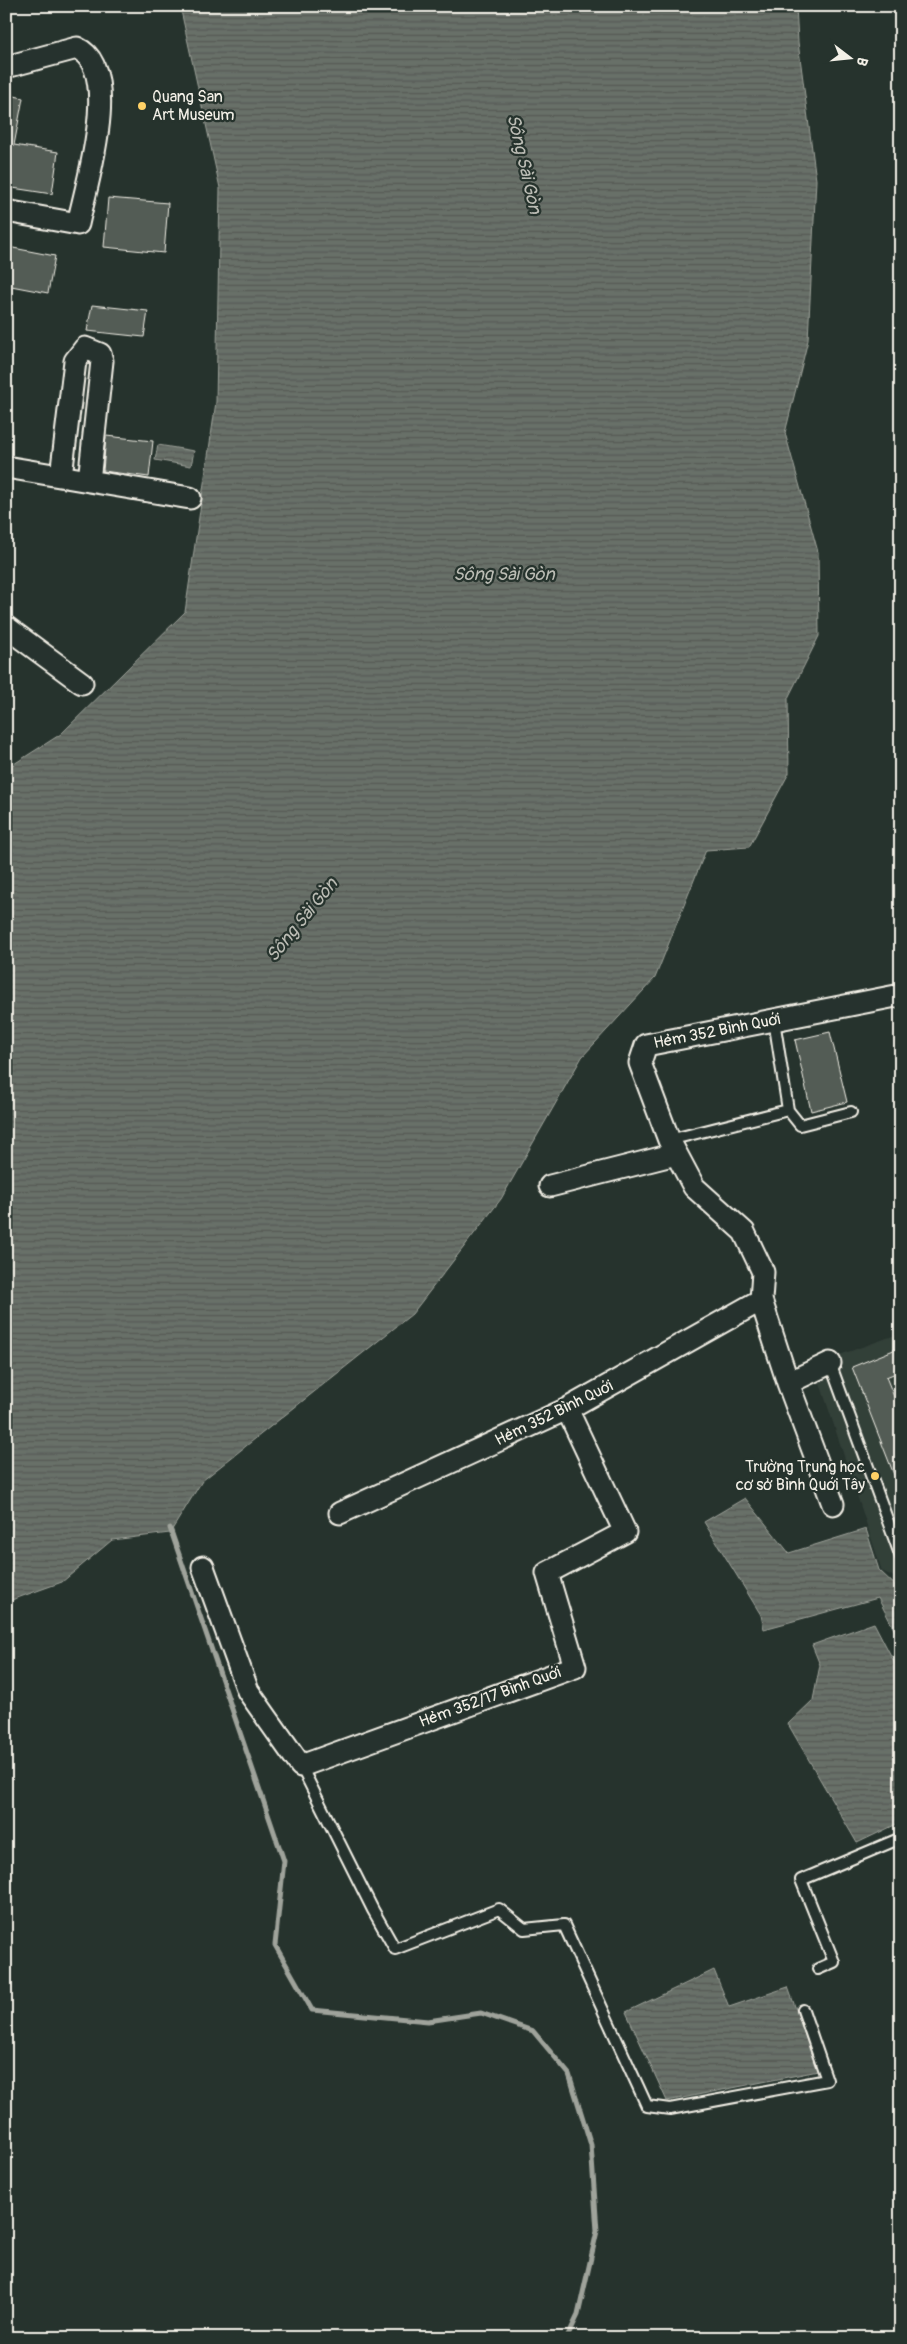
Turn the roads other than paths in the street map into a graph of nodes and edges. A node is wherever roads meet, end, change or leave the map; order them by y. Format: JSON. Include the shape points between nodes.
{"nodes":[{"id":1,"x":6,"y":67,"type":"edge"},
{"id":2,"x":6,"y":211,"type":"edge"},
{"id":3,"x":6,"y":468,"type":"edge"},
{"id":4,"x":61,"y":476,"type":"junction"},
{"id":5,"x":89,"y":481,"type":"junction"},
{"id":6,"x":190,"y":498,"type":"dead end"},
{"id":7,"x":6,"y":627,"type":"edge"},
{"id":8,"x":82,"y":683,"type":"dead end"},
{"id":9,"x":901,"y":995,"type":"edge"},
{"id":10,"x":774,"y":1020,"type":"junction"},
{"id":11,"x":788,"y":1110,"type":"junction"},
{"id":12,"x":851,"y":1112,"type":"dead end"},
{"id":13,"x":673,"y":1147,"type":"junction"},
{"id":14,"x":550,"y":1186,"type":"dead end"},
{"id":15,"x":761,"y":1300,"type":"junction"},
{"id":16,"x":830,"y":1363,"type":"joint"},
{"id":17,"x":788,"y":1383,"type":"junction"},
{"id":18,"x":567,"y":1410,"type":"junction"},
{"id":19,"x":833,"y":1504,"type":"dead end"},
{"id":20,"x":340,"y":1513,"type":"dead end"},
{"id":21,"x":901,"y":1557,"type":"edge"},
{"id":22,"x":203,"y":1567,"type":"dead end"},
{"id":23,"x":301,"y":1766,"type":"junction"},
{"id":24,"x":901,"y":1838,"type":"edge"},
{"id":25,"x":818,"y":1969,"type":"dead end"},
{"id":26,"x":803,"y":2010,"type":"dead end"}],
"edges":[{"from":1,"to":2,"type":"street","via":[[77,48],[84,51],[95,70],[100,118],[78,224]]},
{"from":3,"to":4,"type":"street"},
{"from":4,"to":5,"type":"street"},
{"from":4,"to":5,"type":"street","via":[[75,360],[85,348],[100,354],[102,361]]},
{"from":5,"to":6,"type":"street"},
{"from":7,"to":8,"type":"street"},
{"from":9,"to":10,"type":"street","name":"Hẻm 352 Bình Quới"},
{"from":10,"to":11,"type":"lane"},
{"from":10,"to":13,"type":"street","name":"Hẻm 352 Bình Quới","via":[[646,1045],[640,1063]]},
{"from":11,"to":12,"type":"lane","via":[[800,1125]]},
{"from":11,"to":13,"type":"lane"},
{"from":13,"to":14,"type":"street"},
{"from":13,"to":15,"type":"street","name":"Hẻm 352 Bình Quới","via":[[694,1187],[744,1232],[763,1272]]},
{"from":15,"to":17,"type":"street","name":"Hẻm 352 Bình Quới"},
{"from":15,"to":18,"type":"street","name":"Hẻm 352 Bình Quới"},
{"from":16,"to":17,"type":"street"},
{"from":16,"to":21,"type":"lane"},
{"from":17,"to":19,"type":"street","name":"Hẻm 352 Bình Quới"},
{"from":18,"to":20,"type":"street","name":"Hẻm 352 Bình Quới"},
{"from":18,"to":23,"type":"street","name":"Hẻm 352/17 Bình Quới","via":[[625,1532],[547,1573],[575,1667]]},
{"from":22,"to":23,"type":"street","via":[[248,1691]]},
{"from":23,"to":26,"type":"lane","via":[[395,1949],[499,1909],[524,1929],[564,1925],[647,2106],[670,2109],[827,2080]]},
{"from":24,"to":25,"type":"lane","via":[[801,1880],[834,1962]]}]}
